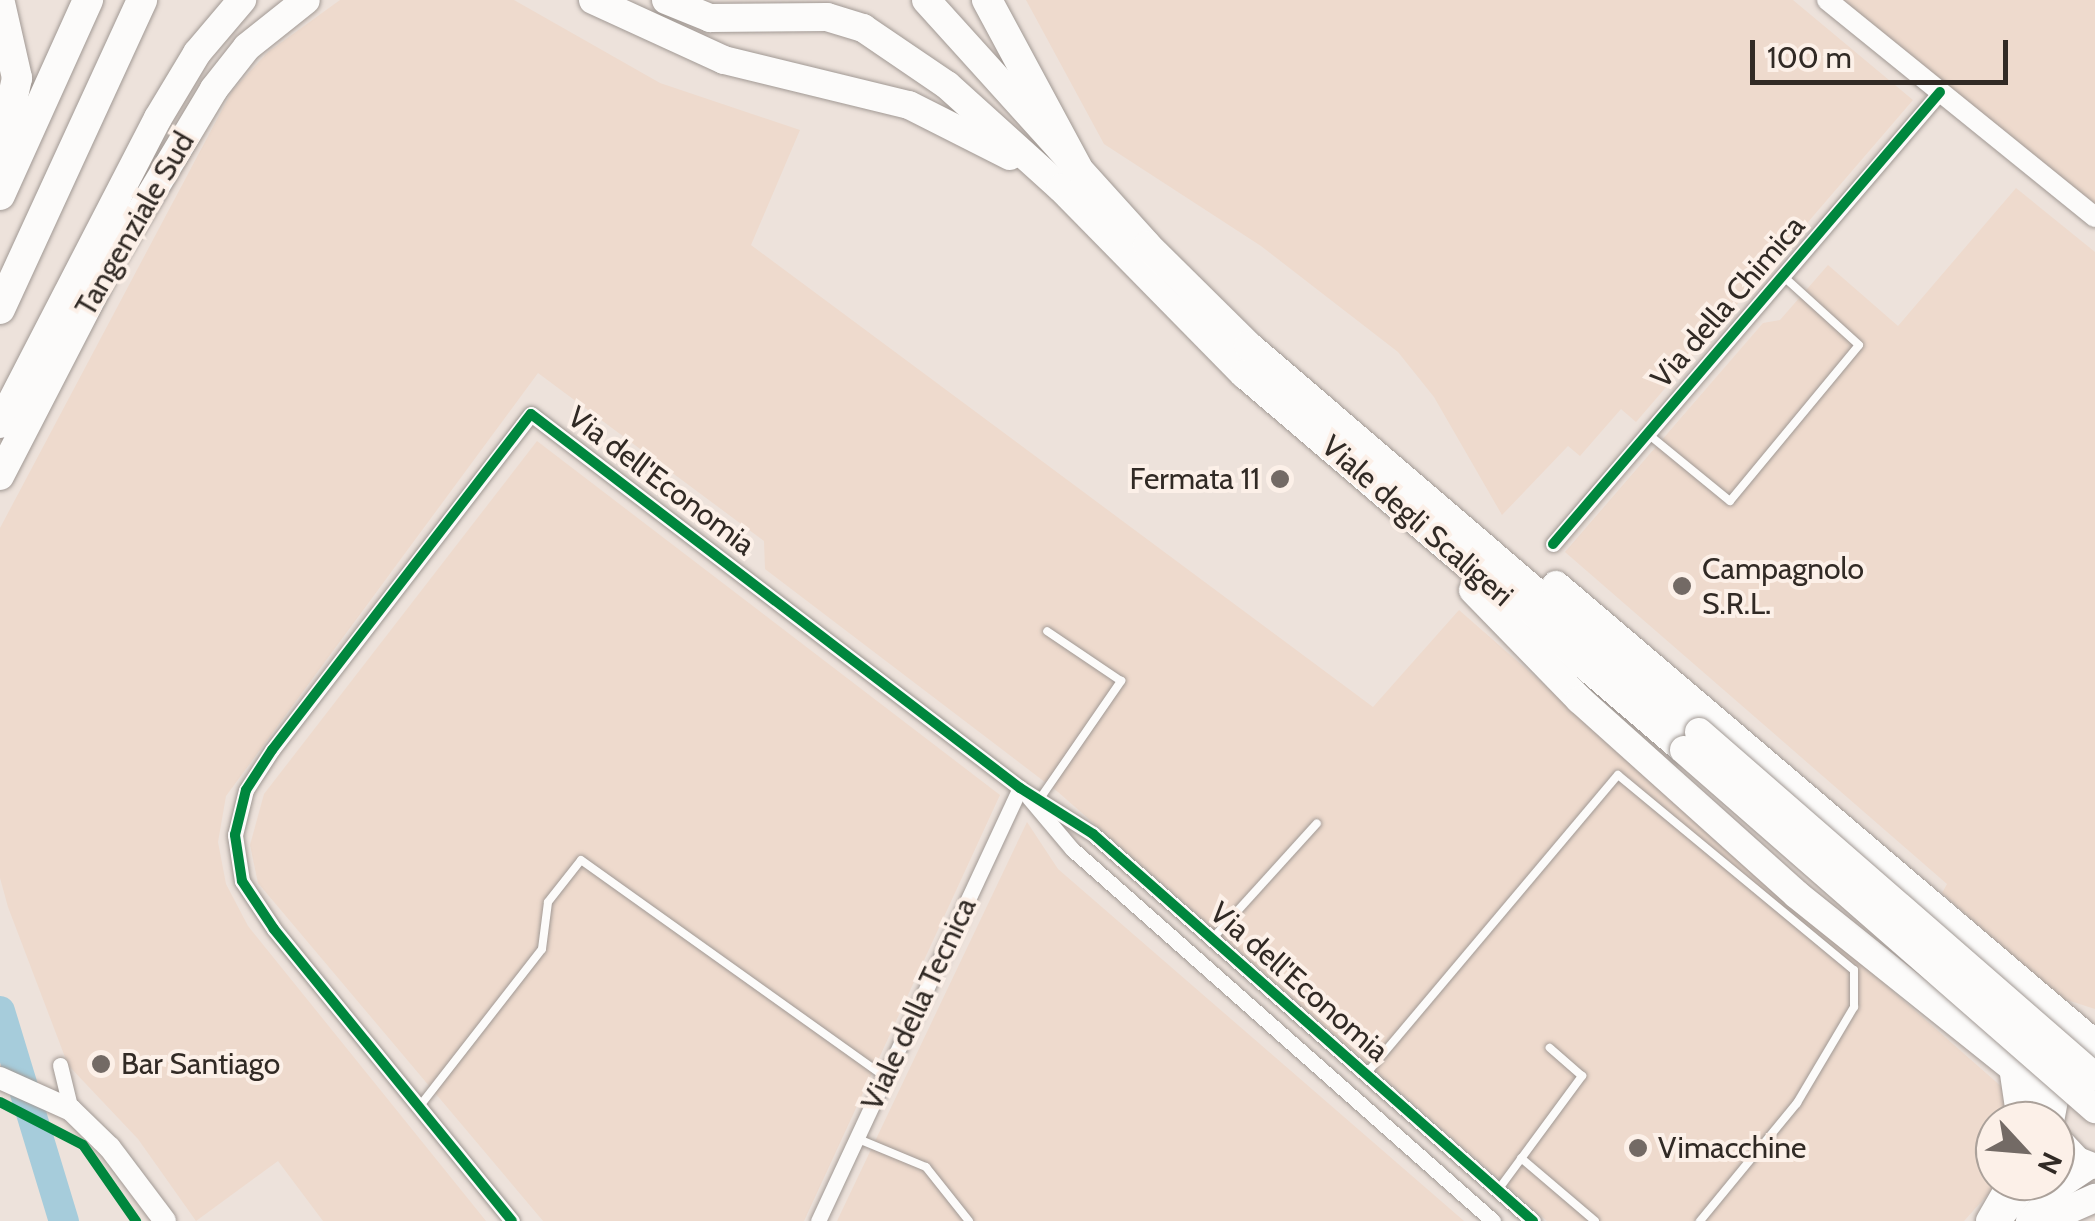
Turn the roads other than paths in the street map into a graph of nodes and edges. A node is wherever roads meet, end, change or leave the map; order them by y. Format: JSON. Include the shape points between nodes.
{"nodes":[{"id":1,"x":88,"y":0,"type":"edge"},
{"id":2,"x":142,"y":0,"type":"edge"},
{"id":3,"x":242,"y":0,"type":"edge"},
{"id":4,"x":306,"y":0,"type":"edge"},
{"id":5,"x":592,"y":0,"type":"edge"},
{"id":6,"x":666,"y":0,"type":"edge"},
{"id":7,"x":813,"y":0,"type":"edge"},
{"id":8,"x":926,"y":0,"type":"edge"},
{"id":9,"x":987,"y":0,"type":"edge"},
{"id":10,"x":1826,"y":0,"type":"edge"},
{"id":11,"x":0,"y":3,"type":"edge"},
{"id":12,"x":757,"y":19,"type":"junction"},
{"id":13,"x":1940,"y":92,"type":"junction"},
{"id":14,"x":0,"y":156,"type":"edge"},
{"id":15,"x":1069,"y":177,"type":"junction"},
{"id":16,"x":0,"y":196,"type":"edge"},
{"id":17,"x":2095,"y":217,"type":"edge"},
{"id":18,"x":1783,"y":276,"type":"junction"},
{"id":19,"x":0,"y":310,"type":"edge"},
{"id":20,"x":1326,"y":410,"type":"junction"},
{"id":21,"x":0,"y":424,"type":"edge"},
{"id":22,"x":1647,"y":434,"type":"junction"},
{"id":23,"x":5,"y":466,"type":"edge"},
{"id":24,"x":1354,"y":467,"type":"junction"},
{"id":25,"x":1553,"y":544,"type":"dead end"},
{"id":26,"x":1047,"y":631,"type":"dead end"},
{"id":27,"x":1692,"y":741,"type":"junction"},
{"id":28,"x":1020,"y":788,"type":"junction"},
{"id":29,"x":1039,"y":800,"type":"junction"},
{"id":30,"x":1316,"y":822,"type":"dead end"},
{"id":31,"x":1212,"y":939,"type":"junction"},
{"id":32,"x":2058,"y":1010,"type":"junction"},
{"id":33,"x":2095,"y":1020,"type":"edge"},
{"id":34,"x":2095,"y":1044,"type":"edge"},
{"id":35,"x":1550,"y":1048,"type":"dead end"},
{"id":36,"x":2095,"y":1054,"type":"edge"},
{"id":37,"x":60,"y":1065,"type":"dead end"},
{"id":38,"x":2012,"y":1067,"type":"junction"},
{"id":39,"x":1366,"y":1074,"type":"junction"},
{"id":40,"x":885,"y":1076,"type":"junction"},
{"id":41,"x":2095,"y":1077,"type":"edge"},
{"id":42,"x":0,"y":1078,"type":"edge"},
{"id":43,"x":2018,"y":1101,"type":"edge"},
{"id":44,"x":2042,"y":1101,"type":"edge"},
{"id":45,"x":2054,"y":1101,"type":"edge"},
{"id":46,"x":419,"y":1107,"type":"junction"},
{"id":47,"x":2095,"y":1109,"type":"edge"},
{"id":48,"x":71,"y":1110,"type":"junction"},
{"id":49,"x":856,"y":1138,"type":"junction"},
{"id":50,"x":1521,"y":1158,"type":"junction"},
{"id":51,"x":2094,"y":1166,"type":"edge"},
{"id":52,"x":1498,"y":1190,"type":"junction"},
{"id":53,"x":2095,"y":1198,"type":"edge"},
{"id":54,"x":2016,"y":1201,"type":"edge"},
{"id":55,"x":165,"y":1221,"type":"edge"},
{"id":56,"x":512,"y":1221,"type":"edge"},
{"id":57,"x":818,"y":1221,"type":"edge"},
{"id":58,"x":969,"y":1221,"type":"edge"},
{"id":59,"x":1493,"y":1221,"type":"edge"},
{"id":60,"x":1533,"y":1221,"type":"edge"},
{"id":61,"x":1595,"y":1221,"type":"edge"},
{"id":62,"x":1700,"y":1221,"type":"edge"},
{"id":63,"x":2000,"y":1221,"type":"edge"},
{"id":64,"x":2026,"y":1221,"type":"edge"},
{"id":65,"x":2042,"y":1221,"type":"edge"}],
"edges":[{"from":1,"to":16,"type":"highway"},
{"from":2,"to":19,"type":"highway"},
{"from":3,"to":21,"type":"highway","name":"Tangenziale Sud","via":[[197,53],[158,118]]},
{"from":4,"to":23,"type":"highway","name":"Tangenziale Sud","via":[[247,47],[204,105],[112,258]]},
{"from":5,"to":15,"type":"highway","via":[[724,60],[909,105]]},
{"from":6,"to":12,"type":"highway","name":"Viale degli Scaligeri","via":[[710,18]]},
{"from":7,"to":12,"type":"highway","name":"Viale degli Scaligeri"},
{"from":8,"to":15,"type":"highway","name":"Viale degli Scaligeri"},
{"from":9,"to":15,"type":"highway"},
{"from":10,"to":13,"type":"street"},
{"from":11,"to":14,"type":"highway","via":[[18,78]]},
{"from":12,"to":15,"type":"highway","name":"Viale degli Scaligeri","via":[[827,18],[863,28]]},
{"from":13,"to":17,"type":"street"},
{"from":13,"to":18,"type":"street","name":"Via della Chimica"},
{"from":15,"to":20,"type":"highway","name":"Viale degli Scaligeri"},
{"from":15,"to":24,"type":"highway","name":"Viale degli Scaligeri","via":[[1244,374]]},
{"from":18,"to":22,"type":"street","name":"Via della Chimica"},
{"from":18,"to":22,"type":"lane","via":[[1859,345],[1730,500]]},
{"from":20,"to":27,"type":"highway","name":"Viale degli Scaligeri"},
{"from":20,"to":32,"type":"highway","via":[[1538,570]]},
{"from":22,"to":25,"type":"street","name":"Via della Chimica"},
{"from":24,"to":27,"type":"highway","name":"Viale degli Scaligeri"},
{"from":24,"to":38,"type":"highway","via":[[1580,700],[1796,894]]},
{"from":26,"to":29,"type":"lane","via":[[1122,681]]},
{"from":27,"to":41,"type":"highway","name":"Viale degli Scaligeri","bridge":true},
{"from":27,"to":47,"type":"highway","name":"Viale degli Scaligeri","bridge":true},
{"from":28,"to":29,"type":"street","name":"Via dell'Economia"},
{"from":28,"to":40,"type":"street","name":"Viale della Tecnica"},
{"from":28,"to":46,"type":"street","name":"Via dell'Economia","via":[[531,414],[272,750],[246,790],[234,835],[242,882],[274,930]]},
{"from":28,"to":59,"type":"street","name":"Via dell'Economia","via":[[1072,849]]},
{"from":29,"to":31,"type":"street","name":"Via dell'Economia","via":[[1093,834]]},
{"from":30,"to":31,"type":"lane"},
{"from":31,"to":39,"type":"street","name":"Via dell'Economia"},
{"from":32,"to":33,"type":"highway"},
{"from":32,"to":34,"type":"highway"},
{"from":35,"to":50,"type":"lane","via":[[1582,1076]]},
{"from":36,"to":45,"type":"main road","via":[[2070,1066]]},
{"from":37,"to":48,"type":"street"},
{"from":38,"to":43,"type":"highway"},
{"from":38,"to":44,"type":"highway"},
{"from":39,"to":52,"type":"street","name":"Via dell'Economia"},
{"from":39,"to":62,"type":"lane","via":[[1618,775],[1854,970],[1854,1007],[1797,1102]]},
{"from":40,"to":46,"type":"lane","via":[[581,860],[548,902],[542,949]]},
{"from":40,"to":49,"type":"street","name":"Viale della Tecnica"},
{"from":42,"to":48,"type":"main road"},
{"from":46,"to":56,"type":"street","name":"Via dell'Economia"},
{"from":48,"to":55,"type":"main road"},
{"from":49,"to":57,"type":"street","name":"Viale della Tecnica"},
{"from":49,"to":58,"type":"lane","via":[[926,1167]]},
{"from":50,"to":52,"type":"lane"},
{"from":50,"to":61,"type":"lane"},
{"from":51,"to":64,"type":"main road","via":[[2050,1195]]},
{"from":52,"to":60,"type":"street","name":"Via dell'Economia"},
{"from":53,"to":65,"type":"highway"},
{"from":54,"to":63,"type":"main road"}]}
